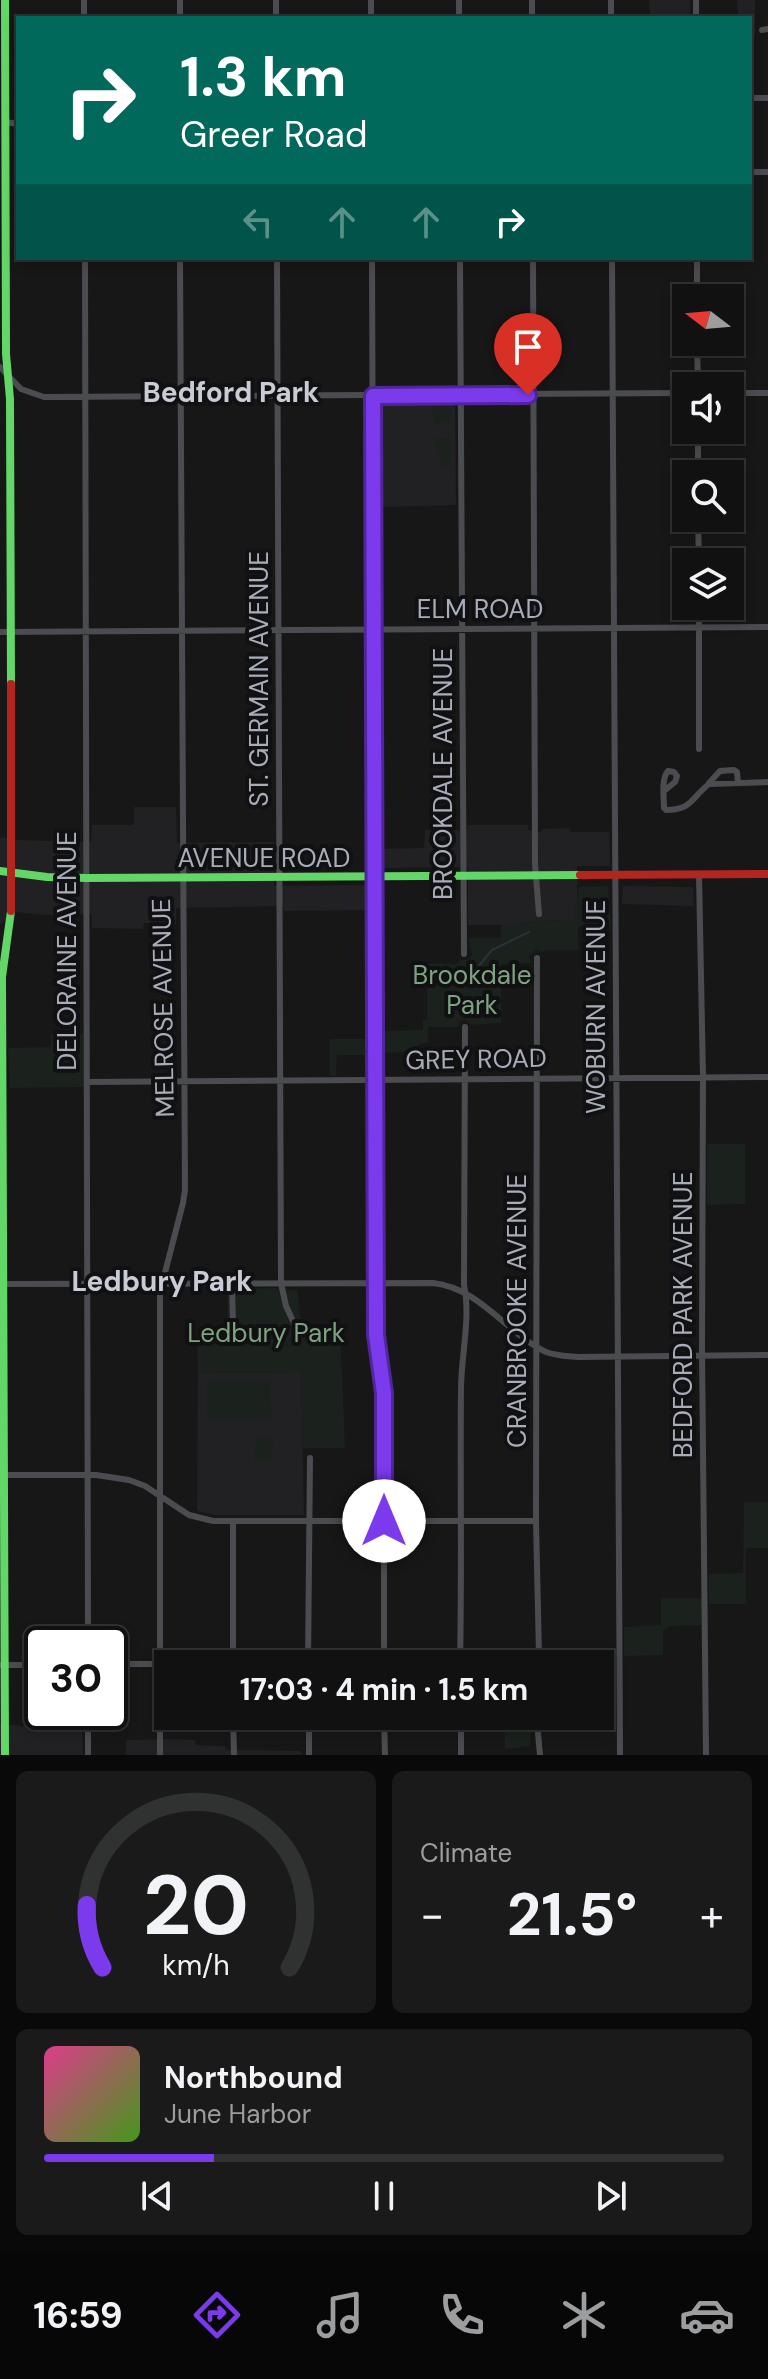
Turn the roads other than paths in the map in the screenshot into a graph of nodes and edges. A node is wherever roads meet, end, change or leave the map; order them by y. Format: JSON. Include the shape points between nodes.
{"nodes":[{"id":1,"x":5,"y":0,"type":"edge"},
{"id":2,"x":3,"y":121,"type":"edge"},
{"id":3,"x":3,"y":208,"type":"edge"},
{"id":4,"x":85,"y":260,"type":"edge"},
{"id":5,"x":180,"y":260,"type":"edge"},
{"id":6,"x":277,"y":260,"type":"edge"},
{"id":7,"x":372,"y":260,"type":"edge"},
{"id":8,"x":460,"y":260,"type":"edge"},
{"id":9,"x":533,"y":260,"type":"edge"},
{"id":10,"x":612,"y":260,"type":"edge"},
{"id":11,"x":697,"y":260,"type":"edge"},
{"id":12,"x":3,"y":280,"type":"edge"},
{"id":13,"x":697,"y":284,"type":"edge"},
{"id":14,"x":0,"y":367,"type":"edge"},
{"id":15,"x":8,"y":376,"type":"junction"},
{"id":16,"x":672,"y":393,"type":"edge"},
{"id":17,"x":744,"y":393,"type":"edge"},
{"id":18,"x":768,"y":393,"type":"edge"},
{"id":19,"x":613,"y":394,"type":"junction"},
{"id":20,"x":460,"y":395,"type":"junction"},
{"id":21,"x":533,"y":395,"type":"junction"},
{"id":22,"x":278,"y":396,"type":"junction"},
{"id":23,"x":373,"y":396,"type":"junction"},
{"id":24,"x":85,"y":397,"type":"junction"},
{"id":25,"x":180,"y":397,"type":"junction"},
{"id":26,"x":699,"y":620,"type":"edge"},
{"id":27,"x":768,"y":627,"type":"edge"},
{"id":28,"x":534,"y":628,"type":"junction"},
{"id":29,"x":614,"y":628,"type":"junction"},
{"id":30,"x":699,"y":628,"type":"junction"},
{"id":31,"x":374,"y":629,"type":"junction"},
{"id":32,"x":461,"y":629,"type":"junction"},
{"id":33,"x":278,"y":630,"type":"junction"},
{"id":34,"x":86,"y":631,"type":"junction"},
{"id":35,"x":181,"y":631,"type":"junction"},
{"id":36,"x":0,"y":632,"type":"edge"},
{"id":37,"x":11,"y":632,"type":"junction"},
{"id":38,"x":699,"y":749,"type":"dead end"},
{"id":39,"x":768,"y":782,"type":"edge"},
{"id":40,"x":738,"y":783,"type":"junction"},
{"id":41,"x":706,"y":785,"type":"junction"},
{"id":42,"x":664,"y":793,"type":"dead end"},
{"id":43,"x":0,"y":871,"type":"edge"},
{"id":44,"x":11,"y":873,"type":"junction"},
{"id":45,"x":768,"y":874,"type":"edge"},
{"id":46,"x":616,"y":875,"type":"junction"},
{"id":47,"x":699,"y":875,"type":"junction"},
{"id":48,"x":463,"y":876,"type":"junction"},
{"id":49,"x":536,"y":876,"type":"junction"},
{"id":50,"x":375,"y":877,"type":"junction"},
{"id":51,"x":87,"y":878,"type":"junction"},
{"id":52,"x":182,"y":878,"type":"junction"},
{"id":53,"x":280,"y":878,"type":"junction"},
{"id":54,"x":539,"y":914,"type":"dead end"},
{"id":55,"x":464,"y":954,"type":"dead end"},
{"id":56,"x":537,"y":958,"type":"dead end"},
{"id":57,"x":1,"y":1001,"type":"edge"},
{"id":58,"x":465,"y":1027,"type":"dead end"},
{"id":59,"x":703,"y":1077,"type":"junction"},
{"id":60,"x":768,"y":1077,"type":"edge"},
{"id":61,"x":538,"y":1078,"type":"junction"},
{"id":62,"x":616,"y":1078,"type":"junction"},
{"id":63,"x":465,"y":1079,"type":"junction"},
{"id":64,"x":376,"y":1080,"type":"junction"},
{"id":65,"x":184,"y":1081,"type":"junction"},
{"id":66,"x":281,"y":1081,"type":"junction"},
{"id":67,"x":88,"y":1082,"type":"junction"},
{"id":68,"x":2,"y":1094,"type":"edge"},
{"id":69,"x":2,"y":1188,"type":"edge"},
{"id":70,"x":376,"y":1282,"type":"junction"},
{"id":71,"x":281,"y":1283,"type":"junction"},
{"id":72,"x":2,"y":1284,"type":"edge"},
{"id":73,"x":86,"y":1284,"type":"junction"},
{"id":74,"x":162,"y":1284,"type":"junction"},
{"id":75,"x":232,"y":1284,"type":"junction"},
{"id":76,"x":465,"y":1293,"type":"junction"},
{"id":77,"x":233,"y":1324,"type":"dead end"},
{"id":78,"x":300,"y":1336,"type":"dead end"},
{"id":79,"x":537,"y":1346,"type":"junction"},
{"id":80,"x":768,"y":1355,"type":"edge"},
{"id":81,"x":702,"y":1356,"type":"junction"},
{"id":82,"x":618,"y":1357,"type":"junction"},
{"id":83,"x":3,"y":1380,"type":"edge"},
{"id":84,"x":310,"y":1458,"type":"dead end"},
{"id":85,"x":2,"y":1475,"type":"edge"},
{"id":86,"x":87,"y":1476,"type":"junction"},
{"id":87,"x":160,"y":1497,"type":"junction"},
{"id":88,"x":463,"y":1520,"type":"junction"},
{"id":89,"x":308,"y":1521,"type":"junction"},
{"id":90,"x":384,"y":1521,"type":"junction"},
{"id":91,"x":536,"y":1521,"type":"junction"},
{"id":92,"x":233,"y":1522,"type":"junction"},
{"id":93,"x":2,"y":1572,"type":"edge"},
{"id":94,"x":88,"y":1626,"type":"edge"},
{"id":95,"x":159,"y":1650,"type":"edge"},
{"id":96,"x":233,"y":1650,"type":"edge"},
{"id":97,"x":308,"y":1650,"type":"edge"},
{"id":98,"x":384,"y":1650,"type":"edge"},
{"id":99,"x":460,"y":1650,"type":"edge"},
{"id":100,"x":539,"y":1650,"type":"edge"},
{"id":101,"x":128,"y":1664,"type":"edge"},
{"id":102,"x":154,"y":1664,"type":"edge"},
{"id":103,"x":2,"y":1665,"type":"edge"},
{"id":104,"x":24,"y":1665,"type":"edge"},
{"id":105,"x":88,"y":1730,"type":"edge"},
{"id":106,"x":160,"y":1730,"type":"edge"},
{"id":107,"x":233,"y":1730,"type":"edge"},
{"id":108,"x":309,"y":1730,"type":"edge"},
{"id":109,"x":384,"y":1730,"type":"edge"},
{"id":110,"x":461,"y":1730,"type":"edge"},
{"id":111,"x":538,"y":1733,"type":"dead end"},
{"id":112,"x":5,"y":1755,"type":"edge"},
{"id":113,"x":88,"y":1755,"type":"edge"},
{"id":114,"x":160,"y":1755,"type":"edge"},
{"id":115,"x":234,"y":1755,"type":"edge"},
{"id":116,"x":309,"y":1755,"type":"edge"},
{"id":117,"x":385,"y":1755,"type":"edge"},
{"id":118,"x":461,"y":1755,"type":"edge"},
{"id":119,"x":540,"y":1755,"type":"edge"},
{"id":120,"x":620,"y":1755,"type":"edge"},
{"id":121,"x":706,"y":1755,"type":"edge"}],
"edges":[{"from":1,"to":2,"type":"street"},
{"from":2,"to":3,"type":"street"},
{"from":3,"to":12,"type":"street"},
{"from":4,"to":24,"type":"street","name":"DELORAINE AVENUE"},
{"from":5,"to":25,"type":"street","name":"MELROSE AVENUE"},
{"from":6,"to":22,"type":"street","name":"ST. GERMAIN AVENUE"},
{"from":7,"to":23,"type":"street"},
{"from":8,"to":20,"type":"street","name":"BROOKDALE AVENUE"},
{"from":9,"to":21,"type":"street"},
{"from":10,"to":19,"type":"street","name":"WOBURN AVENUE"},
{"from":11,"to":13,"type":"street"},
{"from":12,"to":15,"type":"street"},
{"from":14,"to":15,"type":"street"},
{"from":15,"to":24,"type":"street","via":[[37,396]]},
{"from":15,"to":37,"type":"street"},
{"from":16,"to":19,"type":"street"},
{"from":17,"to":18,"type":"street"},
{"from":19,"to":21,"type":"street"},
{"from":19,"to":29,"type":"street","name":"WOBURN AVENUE"},
{"from":20,"to":21,"type":"street"},
{"from":20,"to":23,"type":"street"},
{"from":20,"to":32,"type":"street","name":"BROOKDALE AVENUE"},
{"from":21,"to":28,"type":"street"},
{"from":22,"to":23,"type":"street"},
{"from":22,"to":25,"type":"street"},
{"from":22,"to":33,"type":"street","name":"ST. GERMAIN AVENUE"},
{"from":23,"to":31,"type":"street"},
{"from":24,"to":25,"type":"street"},
{"from":24,"to":34,"type":"street","name":"DELORAINE AVENUE"},
{"from":25,"to":35,"type":"street","name":"MELROSE AVENUE"},
{"from":26,"to":30,"type":"street"},
{"from":27,"to":30,"type":"street","name":"ELM ROAD"},
{"from":28,"to":29,"type":"street","name":"ELM ROAD"},
{"from":28,"to":32,"type":"street","name":"ELM ROAD"},
{"from":28,"to":49,"type":"street"},
{"from":29,"to":30,"type":"street","name":"ELM ROAD"},
{"from":29,"to":46,"type":"street","name":"WOBURN AVENUE"},
{"from":30,"to":38,"type":"street"},
{"from":31,"to":32,"type":"street","name":"ELM ROAD"},
{"from":31,"to":33,"type":"street","name":"ELM ROAD"},
{"from":31,"to":50,"type":"street"},
{"from":32,"to":48,"type":"street","name":"BROOKDALE AVENUE"},
{"from":33,"to":35,"type":"street","name":"ELM ROAD"},
{"from":33,"to":53,"type":"street","name":"ST. GERMAIN AVENUE"},
{"from":34,"to":35,"type":"street","name":"ELM ROAD"},
{"from":34,"to":37,"type":"street","name":"ELM ROAD"},
{"from":34,"to":51,"type":"street","name":"DELORAINE AVENUE"},
{"from":35,"to":52,"type":"street","name":"MELROSE AVENUE"},
{"from":36,"to":37,"type":"street","name":"ELM ROAD"},
{"from":37,"to":44,"type":"street"},
{"from":39,"to":40,"type":"street"},
{"from":40,"to":41,"type":"street"},
{"from":40,"to":41,"type":"street","via":[[737,771],[723,771]]},
{"from":41,"to":42,"type":"street","via":[[679,810],[664,809]]},
{"from":43,"to":44,"type":"street","name":"AVENUE ROAD"},
{"from":44,"to":51,"type":"street","name":"AVENUE ROAD"},
{"from":44,"to":57,"type":"street"},
{"from":45,"to":47,"type":"street","name":"AVENUE ROAD"},
{"from":46,"to":47,"type":"street","name":"AVENUE ROAD"},
{"from":46,"to":49,"type":"street","name":"AVENUE ROAD"},
{"from":46,"to":62,"type":"street","name":"WOBURN AVENUE"},
{"from":47,"to":59,"type":"street","name":"BEDFORD PARK AVENUE"},
{"from":48,"to":49,"type":"street","name":"AVENUE ROAD"},
{"from":48,"to":50,"type":"street","name":"AVENUE ROAD"},
{"from":48,"to":55,"type":"street","name":"BROOKDALE AVENUE"},
{"from":49,"to":54,"type":"street"},
{"from":50,"to":53,"type":"street","name":"AVENUE ROAD"},
{"from":50,"to":64,"type":"street"},
{"from":51,"to":52,"type":"street","name":"AVENUE ROAD"},
{"from":51,"to":67,"type":"street","name":"DELORAINE AVENUE"},
{"from":52,"to":53,"type":"street","name":"AVENUE ROAD"},
{"from":52,"to":65,"type":"street","name":"MELROSE AVENUE"},
{"from":53,"to":66,"type":"street","name":"ST. GERMAIN AVENUE"},
{"from":56,"to":61,"type":"street","name":"CRANBROOKE AVENUE"},
{"from":57,"to":68,"type":"street"},
{"from":58,"to":63,"type":"street"},
{"from":59,"to":60,"type":"street","name":"GREY ROAD"},
{"from":59,"to":62,"type":"street","name":"GREY ROAD"},
{"from":59,"to":81,"type":"street","name":"BEDFORD PARK AVENUE"},
{"from":61,"to":62,"type":"street","name":"GREY ROAD"},
{"from":61,"to":63,"type":"street","name":"GREY ROAD"},
{"from":61,"to":79,"type":"street","name":"CRANBROOKE AVENUE"},
{"from":62,"to":82,"type":"street","name":"WOBURN AVENUE"},
{"from":63,"to":64,"type":"street","name":"GREY ROAD"},
{"from":63,"to":76,"type":"street"},
{"from":64,"to":66,"type":"street","name":"GREY ROAD"},
{"from":64,"to":70,"type":"street"},
{"from":65,"to":66,"type":"street","name":"GREY ROAD"},
{"from":65,"to":67,"type":"street","name":"GREY ROAD"},
{"from":65,"to":74,"type":"street","name":"MELROSE AVENUE","via":[[183,1203]]},
{"from":66,"to":71,"type":"street","name":"ST. GERMAIN AVENUE"},
{"from":67,"to":73,"type":"street","name":"DELORAINE AVENUE"},
{"from":68,"to":69,"type":"street"},
{"from":69,"to":72,"type":"street"},
{"from":70,"to":71,"type":"street"},
{"from":70,"to":76,"type":"street","via":[[433,1283]]},
{"from":70,"to":90,"type":"street","via":[[384,1393]]},
{"from":71,"to":75,"type":"street"},
{"from":71,"to":78,"type":"street","name":"ST. GERMAIN AVENUE"},
{"from":72,"to":73,"type":"street"},
{"from":72,"to":83,"type":"street"},
{"from":73,"to":74,"type":"street"},
{"from":73,"to":86,"type":"street","name":"DELORAINE AVENUE"},
{"from":74,"to":75,"type":"street"},
{"from":74,"to":87,"type":"street","name":"MELROSE AVENUE"},
{"from":75,"to":77,"type":"street"},
{"from":76,"to":79,"type":"street"},
{"from":76,"to":88,"type":"street"},
{"from":79,"to":82,"type":"street","via":[[557,1355]]},
{"from":79,"to":91,"type":"street","name":"CRANBROOKE AVENUE"},
{"from":80,"to":81,"type":"street"},
{"from":81,"to":82,"type":"street"},
{"from":81,"to":121,"type":"street","name":"BEDFORD PARK AVENUE"},
{"from":82,"to":120,"type":"street","name":"WOBURN AVENUE"},
{"from":83,"to":85,"type":"street"},
{"from":84,"to":89,"type":"street"},
{"from":85,"to":86,"type":"street"},
{"from":85,"to":93,"type":"street"},
{"from":86,"to":87,"type":"street","via":[[129,1480]]},
{"from":86,"to":94,"type":"street","name":"DELORAINE AVENUE"},
{"from":87,"to":92,"type":"street","via":[[200,1519]]},
{"from":87,"to":95,"type":"street","name":"MELROSE AVENUE"},
{"from":88,"to":90,"type":"street"},
{"from":88,"to":91,"type":"street"},
{"from":88,"to":99,"type":"street"},
{"from":89,"to":90,"type":"street"},
{"from":89,"to":92,"type":"street"},
{"from":89,"to":97,"type":"street"},
{"from":90,"to":98,"type":"street"},
{"from":91,"to":100,"type":"street","name":"CRANBROOKE AVENUE"},
{"from":92,"to":96,"type":"street"},
{"from":93,"to":103,"type":"street"},
{"from":101,"to":102,"type":"street"},
{"from":103,"to":104,"type":"street"},
{"from":103,"to":112,"type":"street"},
{"from":105,"to":113,"type":"street"},
{"from":106,"to":114,"type":"street","name":"MELROSE AVENUE"},
{"from":107,"to":115,"type":"street"},
{"from":108,"to":116,"type":"street"},
{"from":109,"to":117,"type":"street"},
{"from":110,"to":118,"type":"street"},
{"from":111,"to":119,"type":"street"}]}
